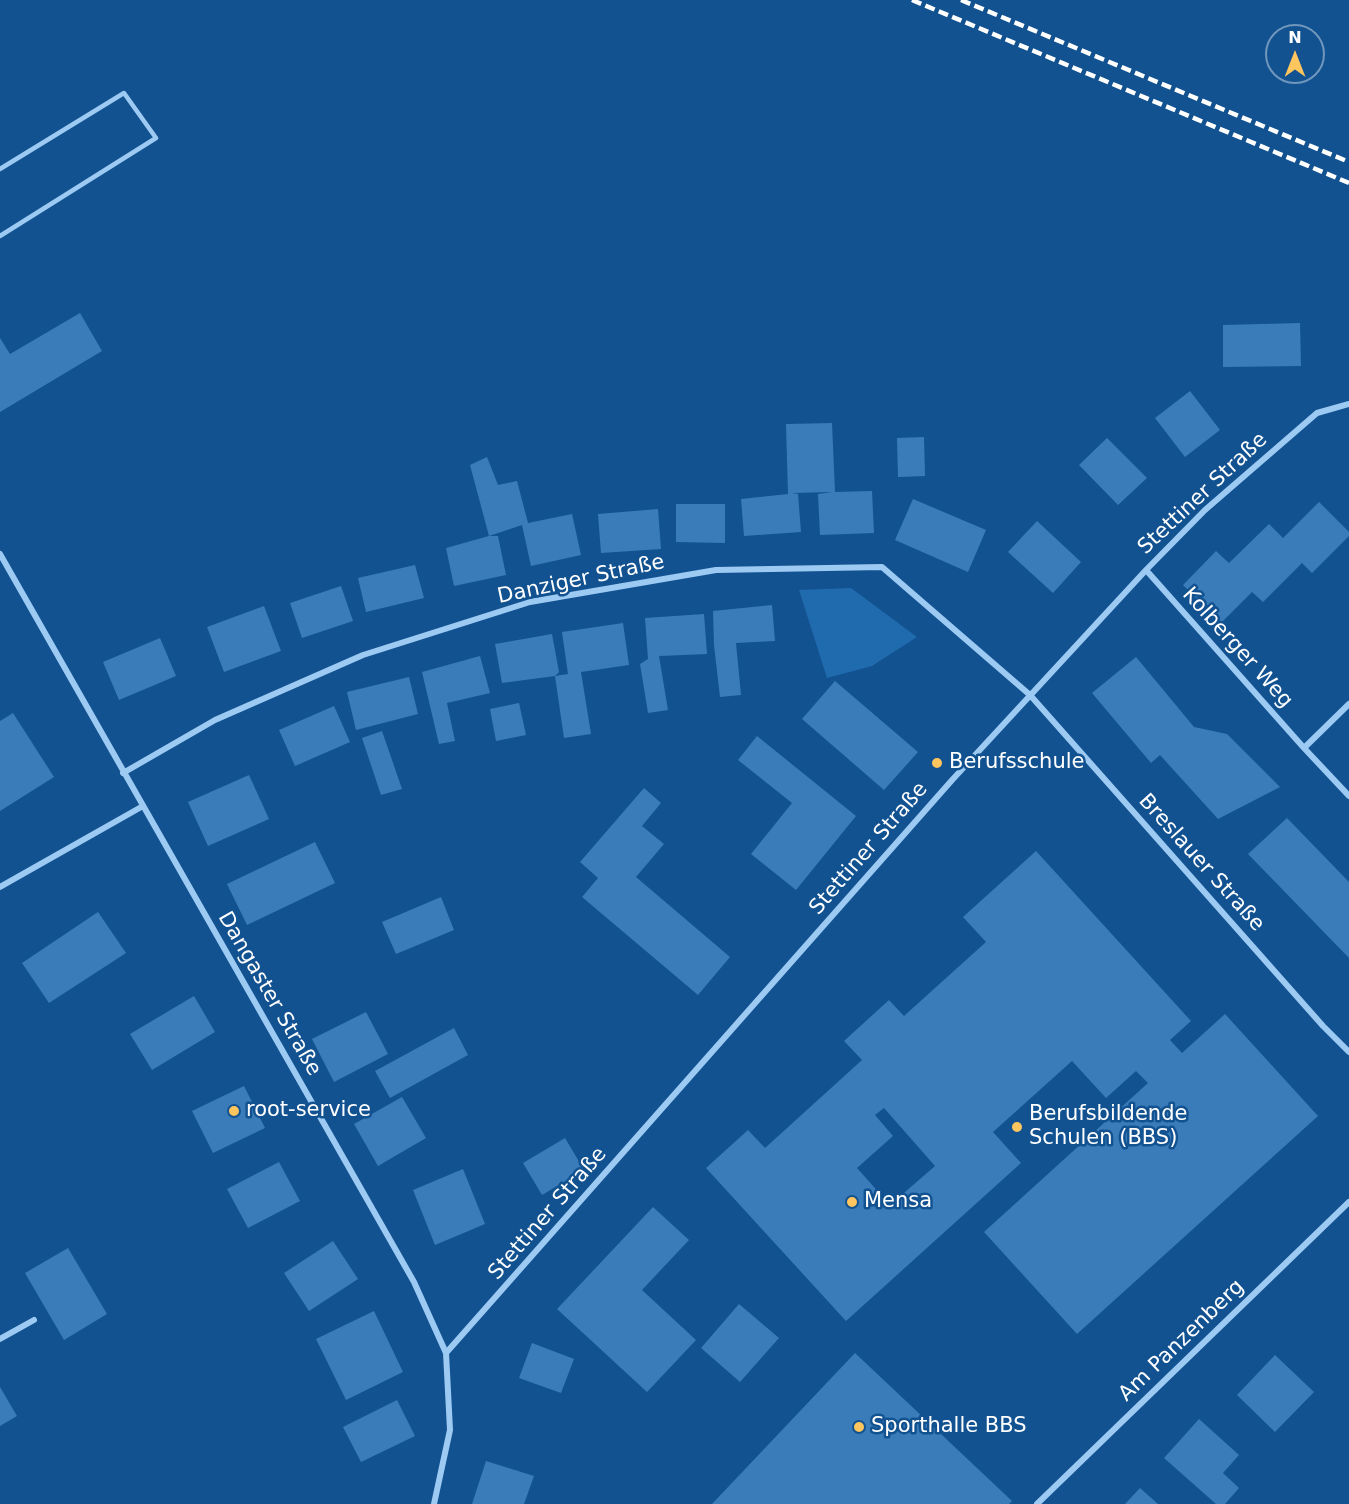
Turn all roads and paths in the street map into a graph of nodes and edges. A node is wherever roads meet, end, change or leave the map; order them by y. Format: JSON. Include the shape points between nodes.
{"nodes":[{"id":1,"x":0,"y":169,"type":"edge"},
{"id":2,"x":0,"y":236,"type":"edge"},
{"id":3,"x":1349,"y":404,"type":"edge"},
{"id":4,"x":0,"y":554,"type":"edge"},
{"id":5,"x":1146,"y":570,"type":"junction"},
{"id":6,"x":1030,"y":695,"type":"junction"},
{"id":7,"x":1349,"y":704,"type":"edge"},
{"id":8,"x":1304,"y":748,"type":"junction"},
{"id":9,"x":123,"y":773,"type":"junction"},
{"id":10,"x":1349,"y":796,"type":"edge"},
{"id":11,"x":143,"y":806,"type":"junction"},
{"id":12,"x":0,"y":887,"type":"edge"},
{"id":13,"x":1349,"y":1052,"type":"edge"},
{"id":14,"x":1349,"y":1202,"type":"edge"},
{"id":15,"x":34,"y":1320,"type":"dead end"},
{"id":16,"x":0,"y":1339,"type":"edge"},
{"id":17,"x":446,"y":1353,"type":"junction"},
{"id":18,"x":434,"y":1504,"type":"edge"},
{"id":19,"x":1037,"y":1504,"type":"edge"}],
"edges":[{"from":1,"to":2,"type":"lane","via":[[124,93],[156,138]]},
{"from":3,"to":5,"type":"street","name":"Stettiner Straße","via":[[1317,413],[1205,510]]},
{"from":4,"to":9,"type":"street","name":"Dangaster Straße"},
{"from":5,"to":6,"type":"street","name":"Stettiner Straße"},
{"from":5,"to":8,"type":"street","name":"Kolberger Weg"},
{"from":6,"to":9,"type":"street","name":"Danziger Straße","via":[[882,567],[716,570],[530,603],[363,655],[215,720]]},
{"from":6,"to":13,"type":"street","name":"Breslauer Straße"},
{"from":6,"to":17,"type":"street","name":"Stettiner Straße"},
{"from":7,"to":8,"type":"street"},
{"from":8,"to":10,"type":"street","name":"Kolberger Weg"},
{"from":9,"to":11,"type":"street","name":"Dangaster Straße"},
{"from":11,"to":12,"type":"street"},
{"from":11,"to":17,"type":"street","name":"Dangaster Straße","via":[[414,1282]]},
{"from":14,"to":19,"type":"street","name":"Am Panzenberg"},
{"from":15,"to":16,"type":"street"},
{"from":17,"to":18,"type":"street","name":"Dangaster Straße","via":[[450,1430]]}]}
